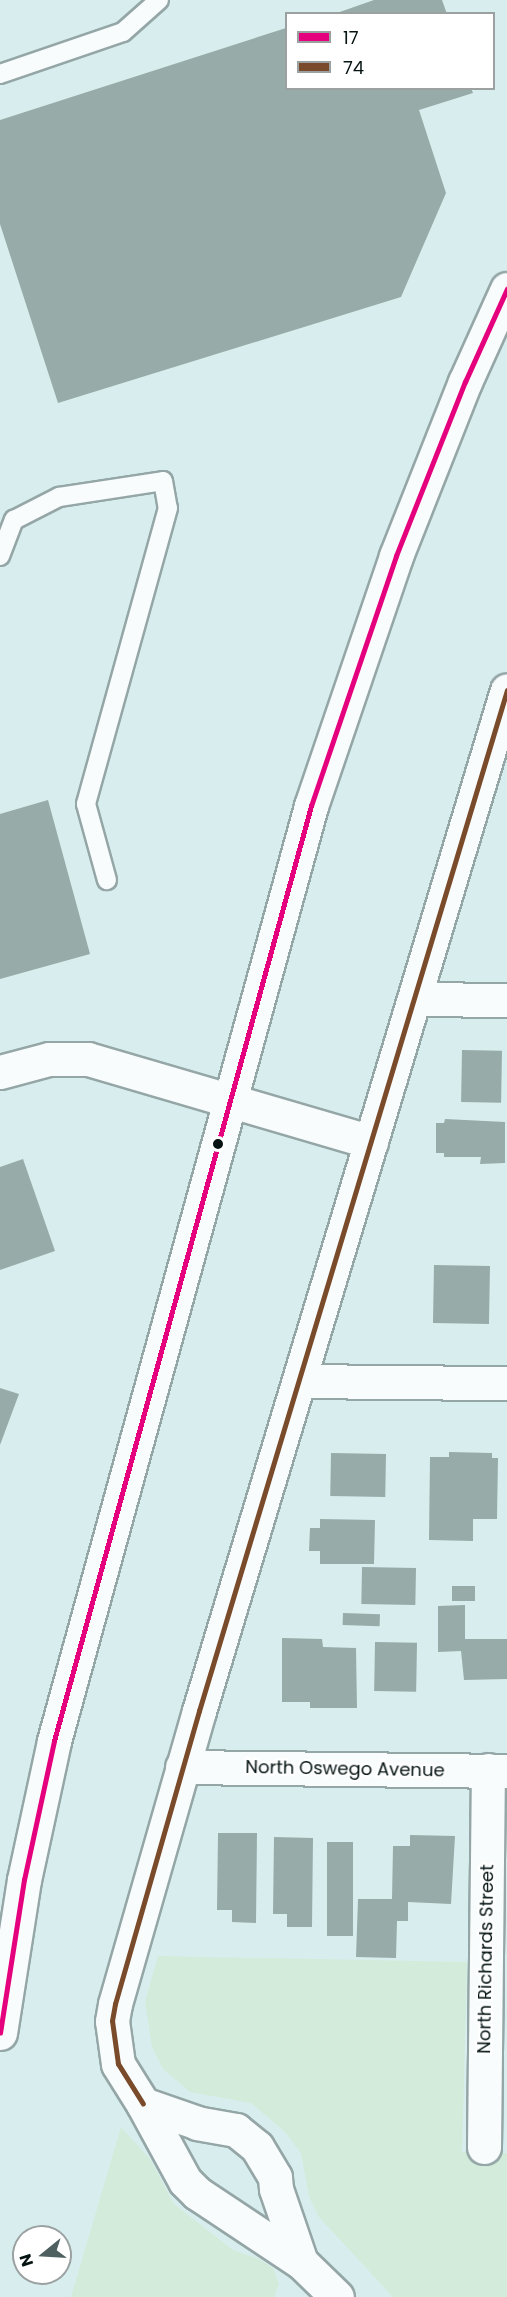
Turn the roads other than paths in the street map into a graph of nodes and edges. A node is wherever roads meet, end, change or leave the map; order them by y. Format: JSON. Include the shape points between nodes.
{"nodes":[{"id":1,"x":159,"y":0,"type":"edge"},
{"id":2,"x":0,"y":74,"type":"edge"},
{"id":3,"x":507,"y":289,"type":"edge"},
{"id":4,"x":0,"y":556,"type":"edge"},
{"id":5,"x":507,"y":690,"type":"edge"},
{"id":6,"x":106,"y":880,"type":"dead end"},
{"id":7,"x":414,"y":999,"type":"junction"},
{"id":8,"x":507,"y":1000,"type":"edge"},
{"id":9,"x":0,"y":1072,"type":"edge"},
{"id":10,"x":230,"y":1100,"type":"junction"},
{"id":11,"x":371,"y":1142,"type":"junction"},
{"id":12,"x":299,"y":1381,"type":"junction"},
{"id":13,"x":507,"y":1383,"type":"edge"},
{"id":14,"x":182,"y":1767,"type":"junction"},
{"id":15,"x":497,"y":1771,"type":"edge"},
{"id":16,"x":0,"y":2033,"type":"edge"},
{"id":17,"x":143,"y":2104,"type":"junction"},
{"id":18,"x":208,"y":2125,"type":"junction"},
{"id":19,"x":484,"y":2147,"type":"dead end"},
{"id":20,"x":177,"y":2165,"type":"junction"},
{"id":21,"x":276,"y":2189,"type":"junction"},
{"id":22,"x":237,"y":2222,"type":"junction"},
{"id":23,"x":317,"y":2284,"type":"edge"}],
"edges":[{"from":1,"to":2,"type":"lane","via":[[123,32]]},
{"from":3,"to":10,"type":"street","via":[[465,382],[366,639],[311,806]]},
{"from":4,"to":6,"type":"lane","via":[[14,520],[59,497],[164,481],[168,508],[86,804]]},
{"from":5,"to":7,"type":"street"},
{"from":7,"to":8,"type":"street"},
{"from":7,"to":11,"type":"street"},
{"from":9,"to":10,"type":"street","via":[[49,1059],[88,1059]]},
{"from":10,"to":11,"type":"street"},
{"from":10,"to":16,"type":"street","via":[[54,1741],[24,1880]]},
{"from":11,"to":12,"type":"street"},
{"from":12,"to":13,"type":"street"},
{"from":12,"to":14,"type":"street"},
{"from":14,"to":15,"type":"street","name":"North Oswego Avenue"},
{"from":14,"to":17,"type":"street","via":[[112,2021],[118,2064]]},
{"from":15,"to":19,"type":"street","name":"North Richards Street"},
{"from":17,"to":18,"type":"street"},
{"from":17,"to":20,"type":"street"},
{"from":18,"to":20,"type":"street","via":[[183,2143]]},
{"from":18,"to":21,"type":"street","via":[[236,2130],[256,2147],[270,2164]]},
{"from":20,"to":22,"type":"street","via":[[197,2193]]},
{"from":21,"to":22,"type":"street","via":[[259,2214]]},
{"from":21,"to":23,"type":"street"},
{"from":22,"to":23,"type":"street"}]}
